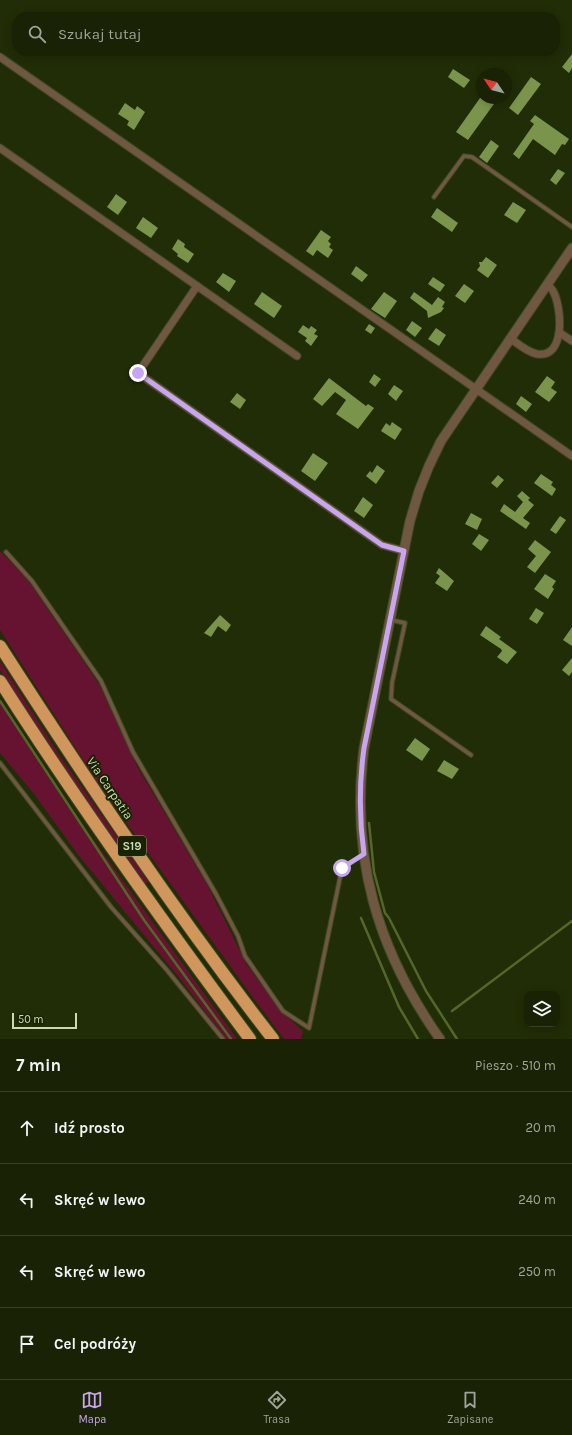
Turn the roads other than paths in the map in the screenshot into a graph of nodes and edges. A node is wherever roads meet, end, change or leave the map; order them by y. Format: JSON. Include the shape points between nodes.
{"nodes":[{"id":1,"x":0,"y":57,"type":"edge"},
{"id":2,"x":0,"y":148,"type":"edge"},
{"id":3,"x":434,"y":197,"type":"dead end"},
{"id":4,"x":572,"y":227,"type":"edge"},
{"id":5,"x":572,"y":248,"type":"edge"},
{"id":6,"x":547,"y":284,"type":"junction"},
{"id":7,"x":197,"y":286,"type":"junction"},
{"id":8,"x":560,"y":333,"type":"junction"},
{"id":9,"x":510,"y":338,"type":"junction"},
{"id":10,"x":572,"y":342,"type":"edge"},
{"id":11,"x":297,"y":356,"type":"dead end"},
{"id":12,"x":476,"y":388,"type":"junction"},
{"id":13,"x":572,"y":456,"type":"edge"},
{"id":14,"x":404,"y":551,"type":"junction"},
{"id":15,"x":6,"y":552,"type":"dead end"},
{"id":16,"x":390,"y":619,"type":"junction"},
{"id":17,"x":0,"y":646,"type":"edge"},
{"id":18,"x":0,"y":681,"type":"edge"},
{"id":19,"x":471,"y":755,"type":"dead end"},
{"id":20,"x":0,"y":763,"type":"edge"},
{"id":21,"x":364,"y":854,"type":"junction"},
{"id":22,"x":223,"y":1039,"type":"edge"},
{"id":23,"x":250,"y":1039,"type":"edge"},
{"id":24,"x":273,"y":1039,"type":"edge"},
{"id":25,"x":440,"y":1039,"type":"edge"}],
"edges":[{"from":1,"to":12,"type":"street"},
{"from":2,"to":7,"type":"street"},
{"from":3,"to":4,"type":"lane","via":[[464,156],[472,157]]},
{"from":5,"to":6,"type":"street"},
{"from":6,"to":8,"type":"street","via":[[553,291]]},
{"from":6,"to":9,"type":"street"},
{"from":7,"to":11,"type":"street"},
{"from":7,"to":14,"type":"street","via":[[138,373],[382,545]]},
{"from":8,"to":9,"type":"street","via":[[550,351],[542,354],[535,354]]},
{"from":8,"to":10,"type":"street"},
{"from":9,"to":12,"type":"street"},
{"from":12,"to":13,"type":"street"},
{"from":12,"to":14,"type":"street","via":[[441,441],[429,466],[419,491]]},
{"from":14,"to":16,"type":"street"},
{"from":15,"to":21,"type":"lane","via":[[32,581],[101,681],[133,752],[216,894],[249,962],[283,1012],[309,1028],[342,868]]},
{"from":16,"to":19,"type":"lane","via":[[405,623],[391,698]]},
{"from":16,"to":21,"type":"street","via":[[360,778],[360,820]]},
{"from":17,"to":24,"type":"highway","name":"Via Carpatia","number":"S19","via":[[70,755],[165,894]]},
{"from":18,"to":23,"type":"highway","number":"S19","via":[[53,765],[154,910]]},
{"from":20,"to":22,"type":"lane","via":[[111,907]]},
{"from":21,"to":25,"type":"street","via":[[378,918],[398,970],[416,1004]]}]}
